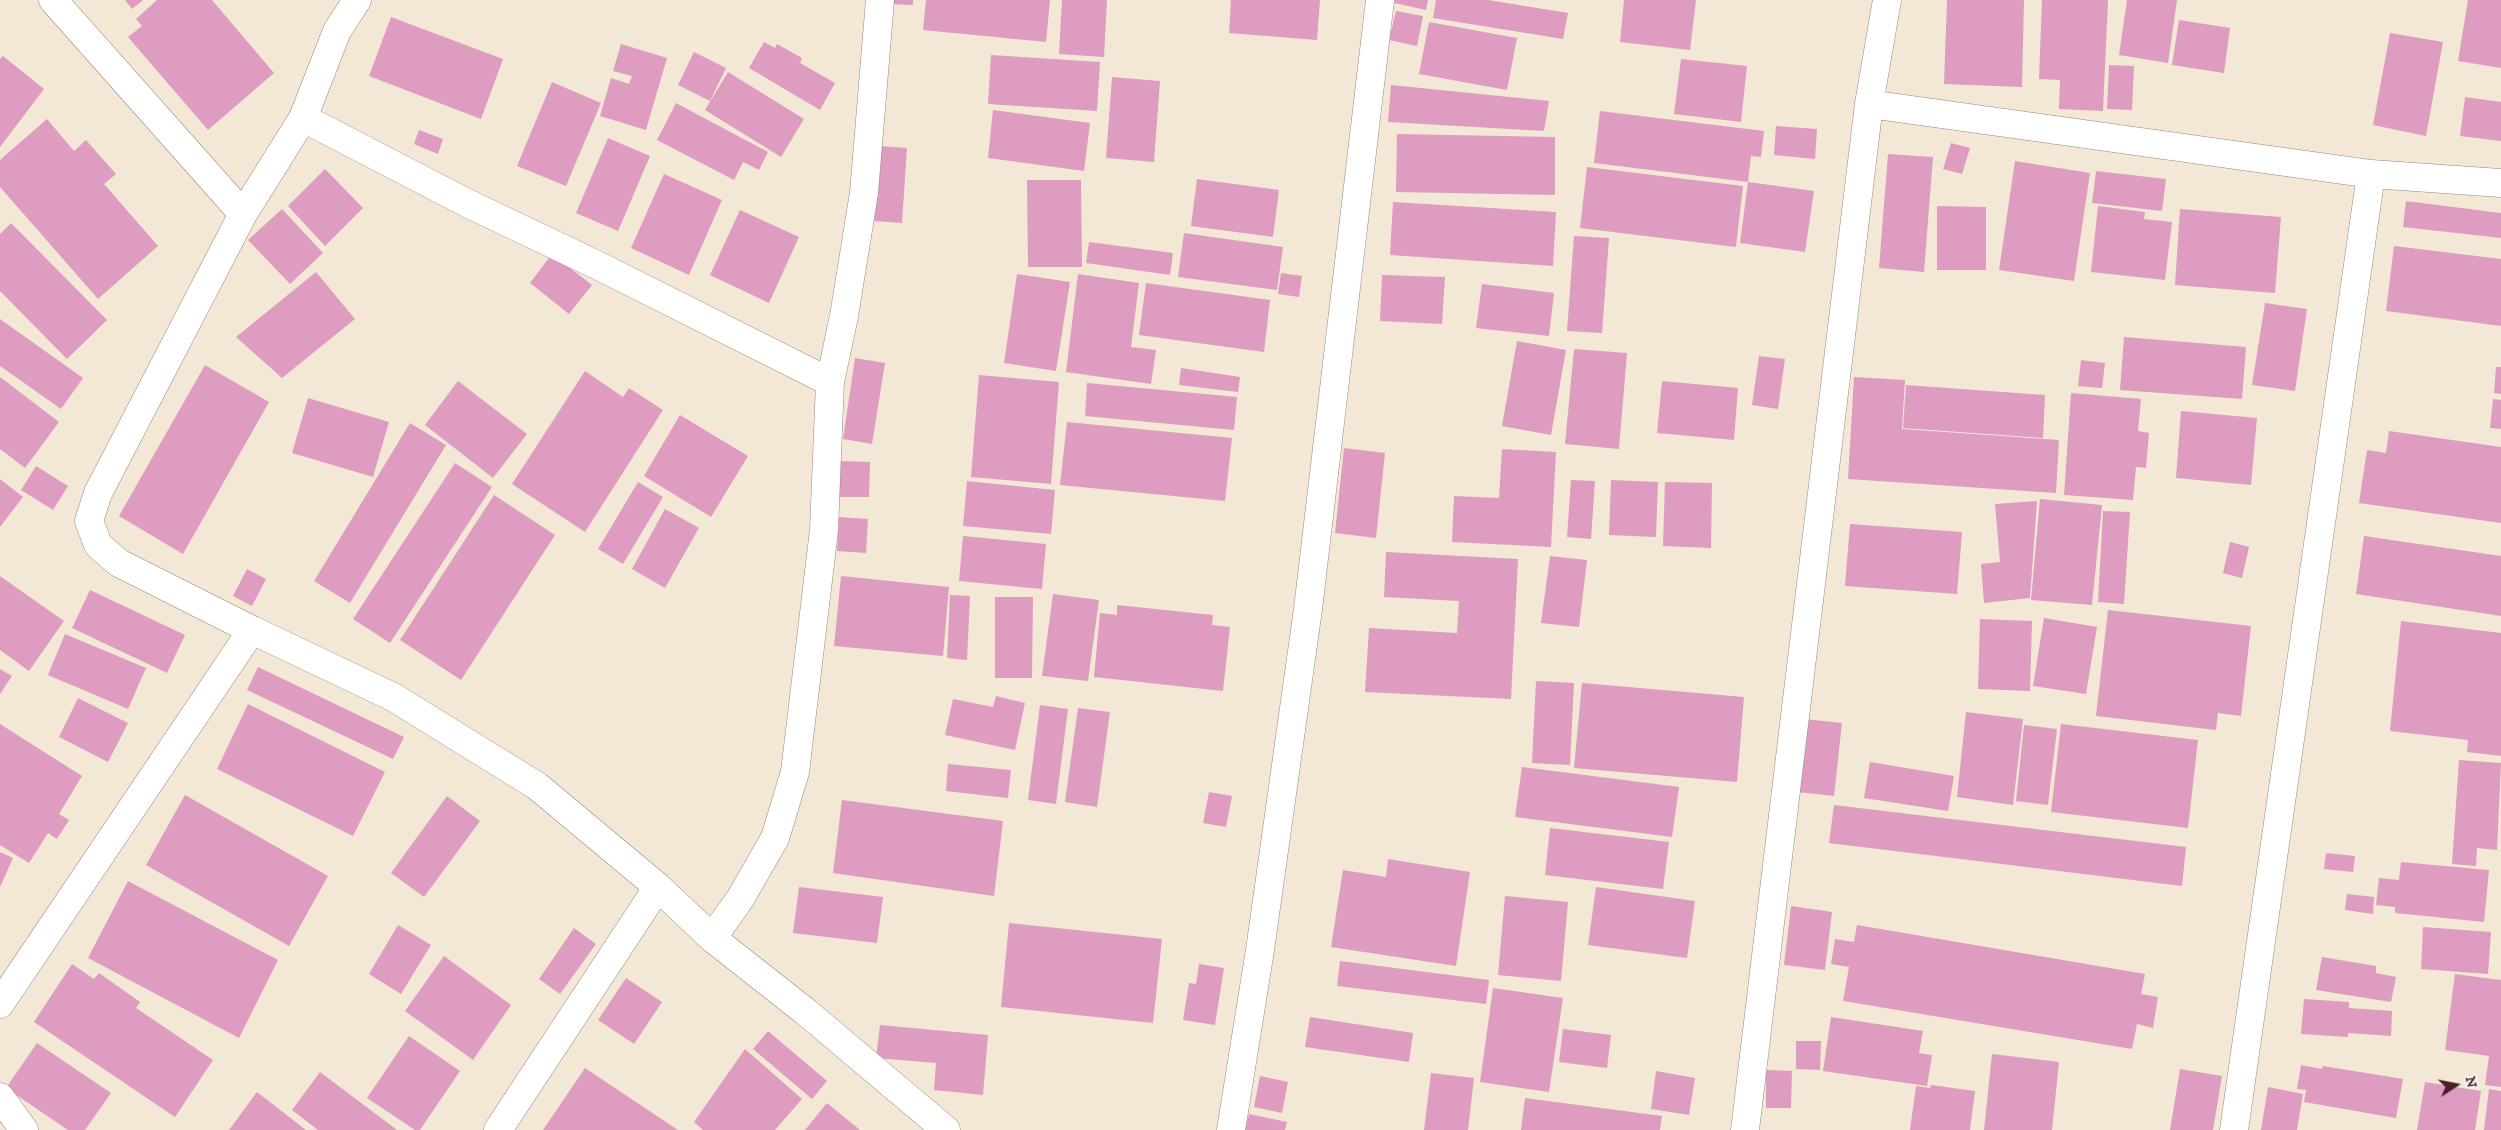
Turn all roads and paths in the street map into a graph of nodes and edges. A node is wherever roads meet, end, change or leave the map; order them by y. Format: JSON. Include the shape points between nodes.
{"nodes":[{"id":1,"x":52,"y":0,"type":"edge"},
{"id":2,"x":357,"y":0,"type":"edge"},
{"id":3,"x":880,"y":0,"type":"edge"},
{"id":4,"x":1380,"y":0,"type":"edge"},
{"id":5,"x":1887,"y":0,"type":"edge"},
{"id":6,"x":1869,"y":104,"type":"junction"},
{"id":7,"x":303,"y":118,"type":"junction"},
{"id":8,"x":2371,"y":174,"type":"junction"},
{"id":9,"x":2501,"y":182,"type":"edge"},
{"id":10,"x":244,"y":214,"type":"junction"},
{"id":11,"x":830,"y":382,"type":"junction"},
{"id":12,"x":252,"y":630,"type":"junction"},
{"id":13,"x":658,"y":887,"type":"junction"},
{"id":14,"x":712,"y":938,"type":"junction"},
{"id":15,"x":0,"y":1004,"type":"edge"},
{"id":16,"x":0,"y":1097,"type":"edge"},
{"id":17,"x":24,"y":1130,"type":"edge"},
{"id":18,"x":498,"y":1130,"type":"edge"},
{"id":19,"x":946,"y":1130,"type":"edge"},
{"id":20,"x":1231,"y":1130,"type":"edge"},
{"id":21,"x":1745,"y":1130,"type":"edge"},
{"id":22,"x":2234,"y":1130,"type":"edge"}],
"edges":[{"from":1,"to":10,"type":"street"},
{"from":2,"to":7,"type":"street","via":[[337,31]]},
{"from":3,"to":11,"type":"street","via":[[864,193]]},
{"from":4,"to":20,"type":"street","via":[[1308,609]]},
{"from":5,"to":6,"type":"street"},
{"from":6,"to":8,"type":"street"},
{"from":6,"to":21,"type":"street"},
{"from":7,"to":10,"type":"street"},
{"from":7,"to":11,"type":"street","via":[[459,199]]},
{"from":8,"to":9,"type":"street"},
{"from":8,"to":22,"type":"street"},
{"from":10,"to":12,"type":"street","via":[[98,493],[89,521],[98,544],[118,563]]},
{"from":11,"to":14,"type":"street","via":[[824,530],[795,772],[775,838],[740,899]]},
{"from":12,"to":13,"type":"street","via":[[393,697],[537,786]]},
{"from":12,"to":15,"type":"street"},
{"from":13,"to":14,"type":"street"},
{"from":13,"to":18,"type":"street"},
{"from":14,"to":19,"type":"street"},
{"from":16,"to":17,"type":"street"}]}
